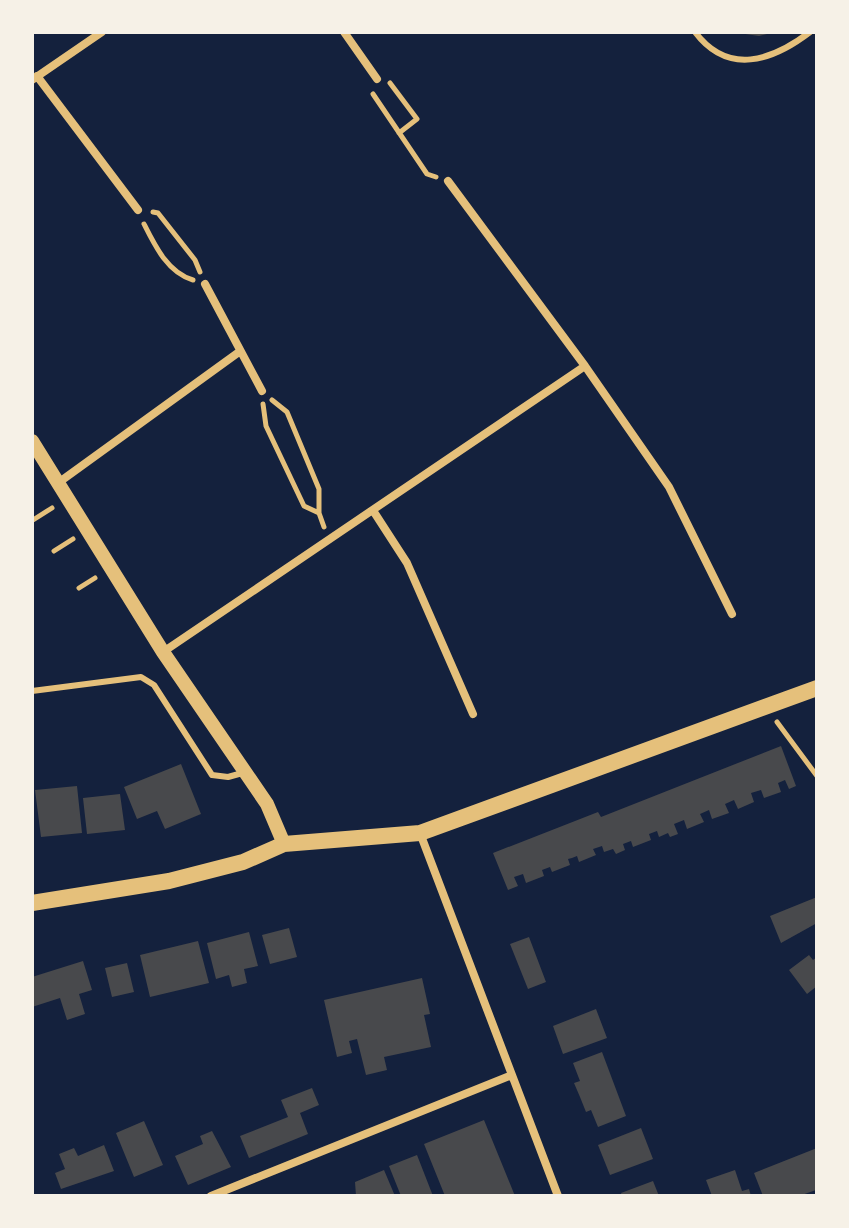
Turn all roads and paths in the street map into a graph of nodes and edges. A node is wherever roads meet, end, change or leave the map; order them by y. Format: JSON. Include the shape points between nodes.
{"nodes":[{"id":1,"x":102,"y":32,"type":"edge"},
{"id":2,"x":344,"y":32,"type":"edge"},
{"id":3,"x":695,"y":32,"type":"edge"},
{"id":4,"x":810,"y":32,"type":"edge"},
{"id":5,"x":34,"y":78,"type":"edge"},
{"id":6,"x":377,"y":79,"type":"junction"},
{"id":7,"x":399,"y":133,"type":"junction"},
{"id":8,"x":448,"y":181,"type":"joint"},
{"id":9,"x":138,"y":210,"type":"junction"},
{"id":10,"x":205,"y":284,"type":"junction"},
{"id":11,"x":239,"y":352,"type":"junction"},
{"id":12,"x":585,"y":366,"type":"junction"},
{"id":13,"x":262,"y":391,"type":"junction"},
{"id":14,"x":32,"y":441,"type":"edge"},
{"id":15,"x":58,"y":483,"type":"junction"},
{"id":16,"x":45,"y":512,"type":"dead end"},
{"id":17,"x":374,"y":512,"type":"junction"},
{"id":18,"x":319,"y":513,"type":"junction"},
{"id":19,"x":33,"y":520,"type":"edge"},
{"id":20,"x":329,"y":541,"type":"junction"},
{"id":21,"x":65,"y":544,"type":"dead end"},
{"id":22,"x":54,"y":551,"type":"dead end"},
{"id":23,"x":99,"y":576,"type":"dead end"},
{"id":24,"x":79,"y":588,"type":"dead end"},
{"id":25,"x":732,"y":614,"type":"dead end"},
{"id":26,"x":163,"y":652,"type":"junction"},
{"id":27,"x":817,"y":688,"type":"edge"},
{"id":28,"x":32,"y":691,"type":"edge"},
{"id":29,"x":767,"y":708,"type":"junction"},
{"id":30,"x":473,"y":714,"type":"dead end"},
{"id":31,"x":246,"y":772,"type":"junction"},
{"id":32,"x":817,"y":776,"type":"edge"},
{"id":33,"x":420,"y":833,"type":"junction"},
{"id":34,"x":284,"y":844,"type":"junction"},
{"id":35,"x":32,"y":903,"type":"edge"},
{"id":36,"x":512,"y":1075,"type":"junction"},
{"id":37,"x":211,"y":1196,"type":"edge"},
{"id":38,"x":558,"y":1196,"type":"edge"}],
"edges":[{"from":1,"to":5,"type":"street"},
{"from":2,"to":6,"type":"street"},
{"from":3,"to":4,"type":"lane","via":[[707,48],[730,60],[781,54]]},
{"from":5,"to":9,"type":"street"},
{"from":6,"to":7,"type":"path","via":[[373,95]]},
{"from":6,"to":7,"type":"path","via":[[390,82],[417,119]]},
{"from":7,"to":8,"type":"path","via":[[427,174]]},
{"from":8,"to":12,"type":"street"},
{"from":9,"to":10,"type":"path","via":[[152,242],[178,276]]},
{"from":9,"to":10,"type":"path","via":[[158,213],[195,260]]},
{"from":10,"to":11,"type":"street"},
{"from":11,"to":13,"type":"street"},
{"from":11,"to":15,"type":"street"},
{"from":12,"to":17,"type":"street"},
{"from":12,"to":25,"type":"street","via":[[669,487]]},
{"from":13,"to":18,"type":"path","via":[[287,412],[319,489]]},
{"from":13,"to":18,"type":"path","via":[[266,426],[304,506]]},
{"from":14,"to":15,"type":"street"},
{"from":15,"to":26,"type":"street"},
{"from":16,"to":19,"type":"path"},
{"from":17,"to":20,"type":"street"},
{"from":17,"to":30,"type":"street","via":[[407,563]]},
{"from":18,"to":20,"type":"path"},
{"from":20,"to":26,"type":"street"},
{"from":21,"to":22,"type":"path"},
{"from":23,"to":24,"type":"path"},
{"from":26,"to":31,"type":"street"},
{"from":27,"to":29,"type":"main road"},
{"from":28,"to":31,"type":"lane","via":[[141,677],[154,685],[212,775]]},
{"from":29,"to":32,"type":"path"},
{"from":29,"to":33,"type":"main road"},
{"from":31,"to":34,"type":"street"},
{"from":33,"to":34,"type":"main road"},
{"from":33,"to":36,"type":"street"},
{"from":34,"to":35,"type":"main road","via":[[243,862],[169,881]]},
{"from":36,"to":37,"type":"street"},
{"from":36,"to":38,"type":"street"}]}
